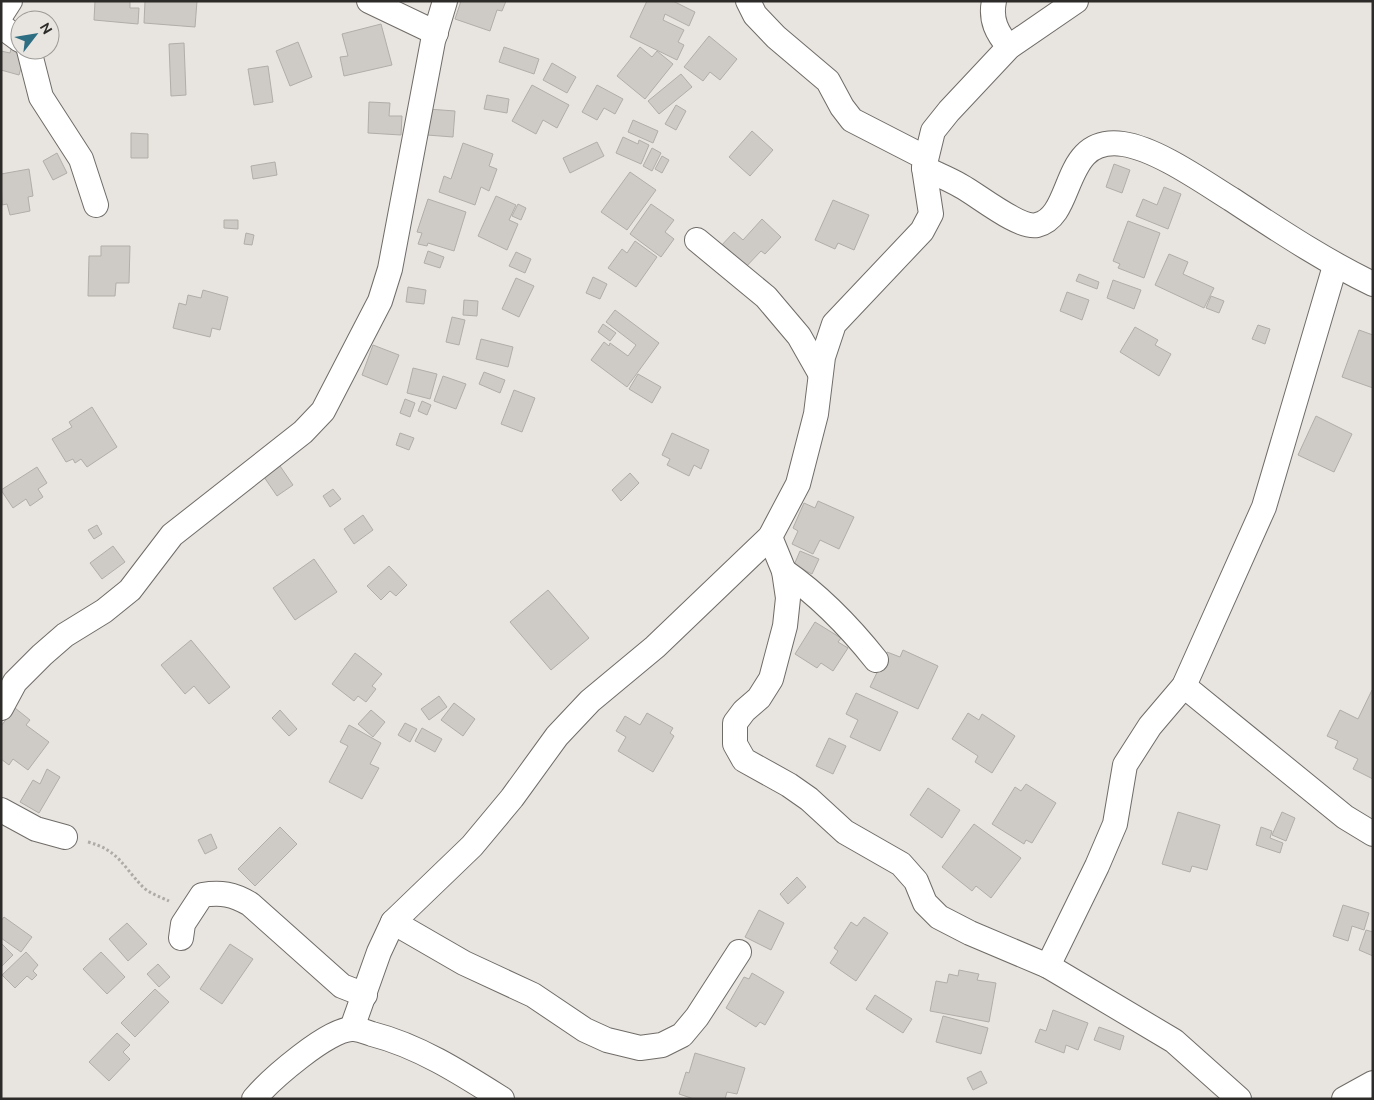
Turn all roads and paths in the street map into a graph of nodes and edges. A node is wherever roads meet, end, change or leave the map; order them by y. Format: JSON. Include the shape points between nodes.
{"nodes":[{"id":1,"x":10,"y":1,"type":"edge"},
{"id":2,"x":369,"y":1,"type":"edge"},
{"id":3,"x":445,"y":1,"type":"edge"},
{"id":4,"x":748,"y":1,"type":"edge"},
{"id":5,"x":994,"y":1,"type":"edge"},
{"id":6,"x":1076,"y":1,"type":"edge"},
{"id":7,"x":1,"y":15,"type":"edge"},
{"id":8,"x":436,"y":33,"type":"junction"},
{"id":9,"x":1009,"y":47,"type":"junction"},
{"id":10,"x":32,"y":60,"type":"edge"},
{"id":11,"x":925,"y":163,"type":"junction"},
{"id":12,"x":96,"y":205,"type":"dead end"},
{"id":13,"x":697,"y":240,"type":"dead end"},
{"id":14,"x":1335,"y":266,"type":"junction"},
{"id":15,"x":1373,"y":284,"type":"edge"},
{"id":16,"x":820,"y":373,"type":"junction"},
{"id":17,"x":770,"y":537,"type":"junction"},
{"id":18,"x":784,"y":571,"type":"junction"},
{"id":19,"x":876,"y":660,"type":"dead end"},
{"id":20,"x":1184,"y":686,"type":"junction"},
{"id":21,"x":1,"y":708,"type":"edge"},
{"id":22,"x":1,"y":810,"type":"edge"},
{"id":23,"x":1373,"y":834,"type":"edge"},
{"id":24,"x":65,"y":837,"type":"joint"},
{"id":25,"x":191,"y":910,"type":"junction"},
{"id":26,"x":393,"y":922,"type":"junction"},
{"id":27,"x":181,"y":938,"type":"dead end"},
{"id":28,"x":739,"y":952,"type":"dead end"},
{"id":29,"x":1048,"y":966,"type":"junction"},
{"id":30,"x":365,"y":995,"type":"junction"},
{"id":31,"x":352,"y":1028,"type":"junction"},
{"id":32,"x":1373,"y":1082,"type":"edge"},
{"id":33,"x":1239,"y":1096,"type":"edge"},
{"id":34,"x":254,"y":1099,"type":"edge"},
{"id":35,"x":502,"y":1099,"type":"edge"},
{"id":36,"x":1344,"y":1099,"type":"edge"}],
"edges":[{"from":1,"to":7,"type":"street"},
{"from":2,"to":8,"type":"street"},
{"from":3,"to":8,"type":"street"},
{"from":4,"to":11,"type":"street","via":[[776,37],[828,81],[852,120]]},
{"from":5,"to":9,"type":"street","via":[[992,12],[997,34]]},
{"from":6,"to":9,"type":"street"},
{"from":8,"to":21,"type":"street","via":[[390,269],[380,301],[323,411],[303,432],[172,535],[130,590],[42,655],[15,682]]},
{"from":9,"to":11,"type":"street","via":[[938,124],[933,131]]},
{"from":10,"to":12,"type":"street","via":[[41,96],[81,159]]},
{"from":11,"to":14,"type":"street","via":[[1021,222],[1036,225],[1050,218],[1058,208],[1075,166],[1089,152],[1105,144],[1123,144],[1148,152],[1195,176]]},
{"from":11,"to":16,"type":"street","via":[[930,214],[922,231],[834,324]]},
{"from":13,"to":16,"type":"street","via":[[766,297],[799,336]]},
{"from":14,"to":15,"type":"street"},
{"from":14,"to":20,"type":"street","via":[[1264,507]]},
{"from":16,"to":17,"type":"street","via":[[816,414],[798,484]]},
{"from":17,"to":18,"type":"street"},
{"from":17,"to":26,"type":"street","via":[[655,647],[590,702],[557,736],[472,846]]},
{"from":18,"to":19,"type":"street","via":[[813,591]]},
{"from":18,"to":29,"type":"street","via":[[788,598],[785,626],[771,679],[735,724],[735,744],[744,760],[802,794],[845,832],[901,864],[916,881],[925,903],[939,917]]},
{"from":20,"to":23,"type":"street","via":[[1344,817]]},
{"from":20,"to":29,"type":"street","via":[[1150,726],[1125,765],[1115,824]]},
{"from":22,"to":24,"type":"street","via":[[36,829]]},
{"from":24,"to":25,"type":"path","via":[[105,847],[119,858],[143,888]]},
{"from":25,"to":27,"type":"street","via":[[183,924]]},
{"from":25,"to":30,"type":"street","via":[[202,895],[235,895],[250,904],[342,986]]},
{"from":26,"to":28,"type":"street","via":[[464,963],[533,995],[585,1030],[607,1040],[640,1048],[662,1045],[682,1035],[698,1017]]},
{"from":26,"to":30,"type":"street"},
{"from":29,"to":33,"type":"street","via":[[1174,1041]]},
{"from":30,"to":31,"type":"street"},
{"from":31,"to":34,"type":"street","via":[[323,1040]]},
{"from":31,"to":35,"type":"street","via":[[390,1038],[431,1057]]},
{"from":32,"to":36,"type":"street"}]}
